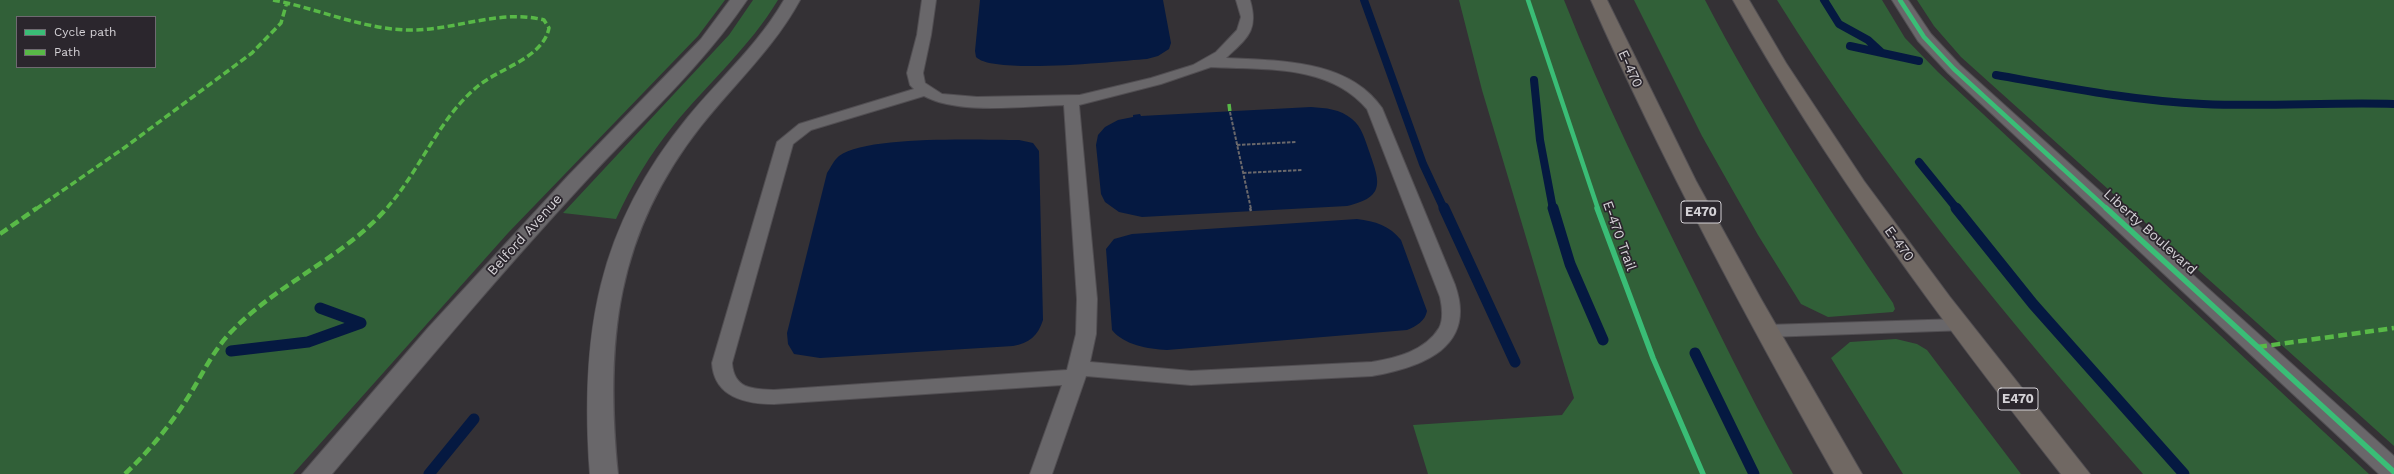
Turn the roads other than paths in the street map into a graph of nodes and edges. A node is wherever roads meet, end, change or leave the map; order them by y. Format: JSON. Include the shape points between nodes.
{"nodes":[{"id":1,"x":739,"y":0,"type":"edge"},
{"id":2,"x":792,"y":0,"type":"edge"},
{"id":3,"x":929,"y":0,"type":"edge"},
{"id":4,"x":1243,"y":0,"type":"edge"},
{"id":5,"x":1599,"y":0,"type":"edge"},
{"id":6,"x":1741,"y":0,"type":"edge"},
{"id":7,"x":1900,"y":0,"type":"edge"},
{"id":8,"x":1210,"y":62,"type":"junction"},
{"id":9,"x":925,"y":92,"type":"junction"},
{"id":10,"x":1070,"y":101,"type":"junction"},
{"id":11,"x":1960,"y":325,"type":"junction"},
{"id":12,"x":1767,"y":331,"type":"junction"},
{"id":13,"x":1076,"y":372,"type":"junction"},
{"id":14,"x":2394,"y":472,"type":"edge"},
{"id":15,"x":316,"y":474,"type":"edge"},
{"id":16,"x":604,"y":474,"type":"edge"},
{"id":17,"x":1041,"y":474,"type":"edge"},
{"id":18,"x":1848,"y":474,"type":"edge"},
{"id":19,"x":2076,"y":474,"type":"edge"}],
"edges":[{"from":1,"to":15,"type":"main road","name":"Belford Avenue","via":[[707,43],[575,180],[436,334]]},
{"from":2,"to":16,"type":"main road","via":[[769,36],[707,106],[676,147],[649,189],[632,222],[609,290],[599,352],[598,398]]},
{"from":3,"to":9,"type":"lane","via":[[915,73],[918,85]]},
{"from":4,"to":8,"type":"lane","via":[[1248,17],[1244,31],[1232,45]]},
{"from":5,"to":12,"type":"highway","name":"E-470","number":"E470","via":[[1689,188]]},
{"from":6,"to":11,"type":"highway","name":"E-470","number":"E470","via":[[1779,68],[1826,142]]},
{"from":7,"to":14,"type":"main road","name":"Liberty Boulevard","via":[[1924,37],[1954,69]]},
{"from":8,"to":10,"type":"lane","via":[[1156,81]]},
{"from":8,"to":13,"type":"lane","via":[[1316,72],[1348,83],[1367,98],[1374,108],[1448,291],[1452,313],[1449,329],[1438,343],[1419,356],[1384,368],[1191,378]]},
{"from":9,"to":10,"type":"lane","via":[[939,98],[964,102]]},
{"from":9,"to":13,"type":"lane","via":[[804,127],[785,142],[722,363],[722,374],[726,383],[740,392],[774,397]]},
{"from":10,"to":13,"type":"lane","via":[[1088,309],[1086,334]]},
{"from":11,"to":12,"type":"lane"},
{"from":11,"to":19,"type":"highway","name":"E-470","number":"E470"},
{"from":12,"to":18,"type":"highway","name":"E-470","number":"E470"},
{"from":13,"to":17,"type":"lane"}]}
